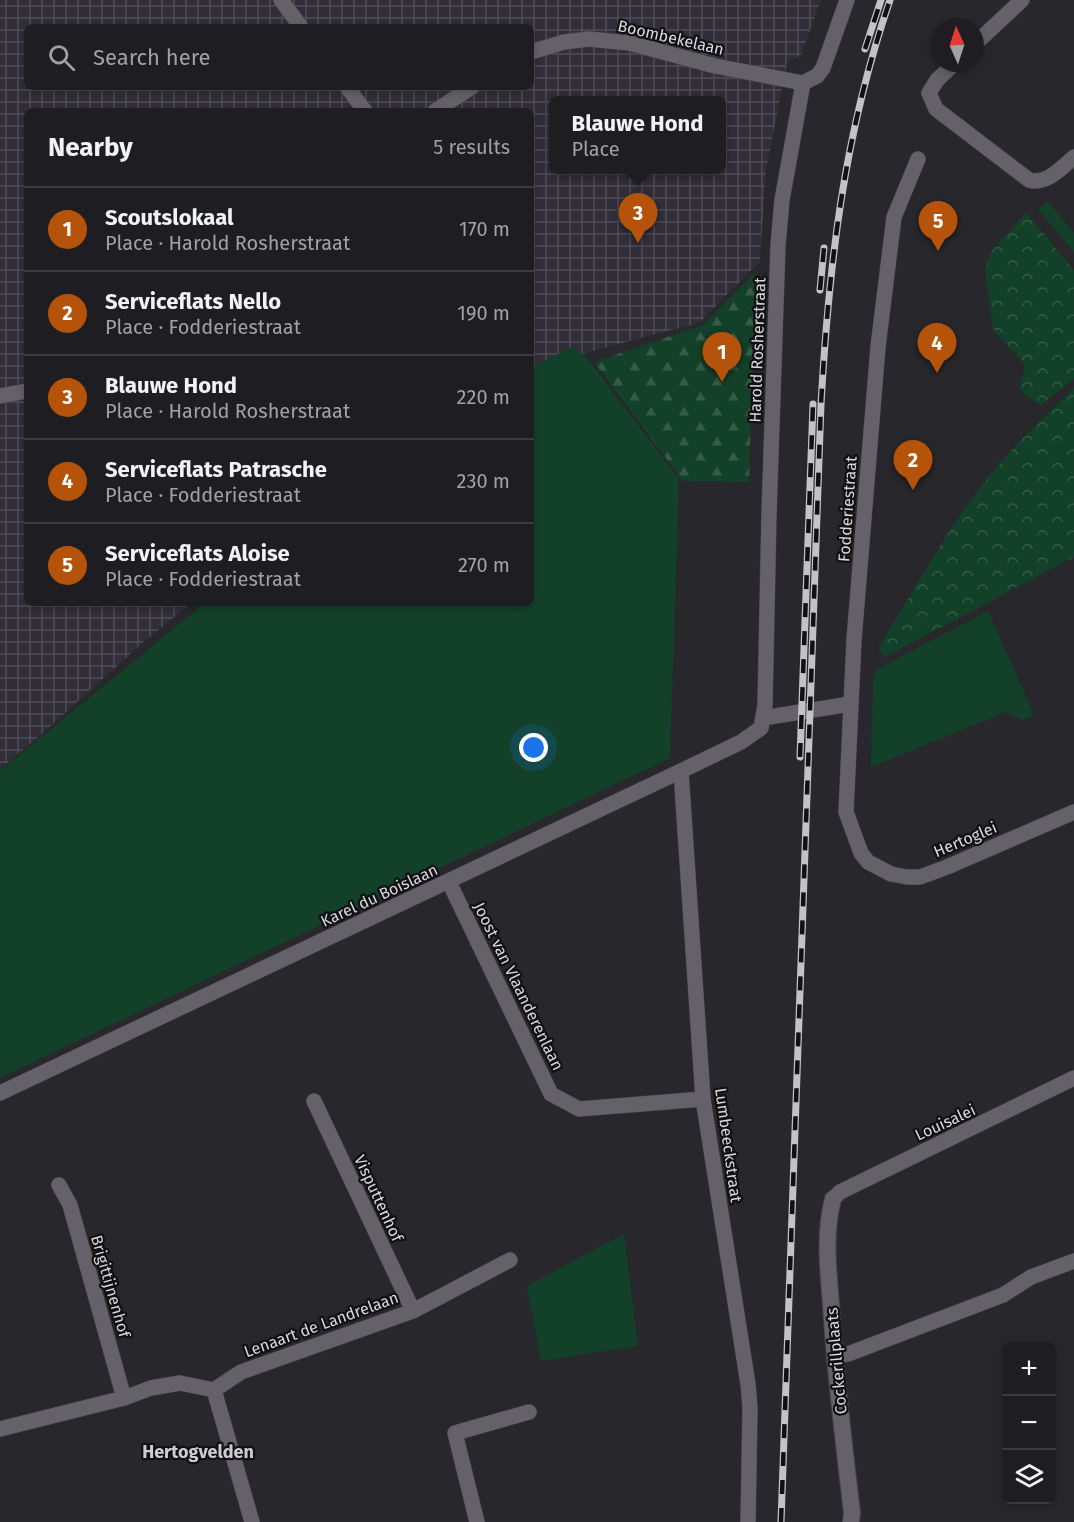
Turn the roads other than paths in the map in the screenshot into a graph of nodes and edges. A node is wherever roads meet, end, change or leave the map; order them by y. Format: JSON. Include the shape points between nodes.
{"nodes":[{"id":1,"x":281,"y":0,"type":"edge"},
{"id":2,"x":847,"y":0,"type":"edge"},
{"id":3,"x":1022,"y":0,"type":"edge"},
{"id":4,"x":299,"y":24,"type":"edge"},
{"id":5,"x":984,"y":36,"type":"edge"},
{"id":6,"x":534,"y":51,"type":"edge"},
{"id":7,"x":945,"y":72,"type":"edge"},
{"id":8,"x":803,"y":83,"type":"junction"},
{"id":9,"x":349,"y":90,"type":"edge"},
{"id":10,"x":466,"y":90,"type":"edge"},
{"id":11,"x":364,"y":108,"type":"edge"},
{"id":12,"x":440,"y":108,"type":"edge"},
{"id":13,"x":1074,"y":157,"type":"edge"},
{"id":14,"x":918,"y":159,"type":"dead end"},
{"id":15,"x":24,"y":392,"type":"edge"},
{"id":16,"x":0,"y":396,"type":"edge"},
{"id":17,"x":850,"y":704,"type":"junction"},
{"id":18,"x":763,"y":718,"type":"junction"},
{"id":19,"x":681,"y":771,"type":"junction"},
{"id":20,"x":1074,"y":812,"type":"edge"},
{"id":21,"x":868,"y":862,"type":"joint"},
{"id":22,"x":449,"y":882,"type":"junction"},
{"id":23,"x":1074,"y":1078,"type":"edge"},
{"id":24,"x":0,"y":1093,"type":"edge"},
{"id":25,"x":703,"y":1099,"type":"junction"},
{"id":26,"x":314,"y":1101,"type":"dead end"},
{"id":27,"x":59,"y":1185,"type":"dead end"},
{"id":28,"x":834,"y":1199,"type":"joint"},
{"id":29,"x":510,"y":1260,"type":"dead end"},
{"id":30,"x":1074,"y":1261,"type":"edge"},
{"id":31,"x":413,"y":1311,"type":"junction"},
{"id":32,"x":834,"y":1357,"type":"junction"},
{"id":33,"x":214,"y":1390,"type":"junction"},
{"id":34,"x":124,"y":1398,"type":"junction"},
{"id":35,"x":529,"y":1412,"type":"dead end"},
{"id":36,"x":0,"y":1429,"type":"edge"},
{"id":37,"x":252,"y":1522,"type":"edge"},
{"id":38,"x":477,"y":1522,"type":"edge"},
{"id":39,"x":748,"y":1522,"type":"edge"},
{"id":40,"x":851,"y":1522,"type":"edge"}],
"edges":[{"from":1,"to":4,"type":"street"},
{"from":2,"to":8,"type":"street","via":[[823,68]]},
{"from":3,"to":5,"type":"street"},
{"from":6,"to":8,"type":"street","name":"Boombekelaan","via":[[564,42],[609,41]]},
{"from":7,"to":13,"type":"street","via":[[929,93],[936,109],[1029,180],[1037,182],[1051,177]]},
{"from":8,"to":18,"type":"street","name":"Harold Rosherstraat","via":[[778,244]]},
{"from":9,"to":11,"type":"street"},
{"from":10,"to":12,"type":"street"},
{"from":14,"to":17,"type":"street","name":"Fodderiestraat","via":[[894,217],[885,285]]},
{"from":15,"to":16,"type":"street"},
{"from":17,"to":18,"type":"street"},
{"from":17,"to":21,"type":"street","name":"Fodderiestraat","via":[[846,812]]},
{"from":18,"to":19,"type":"street","name":"Karel du Boislaan","via":[[753,736]]},
{"from":19,"to":22,"type":"street","name":"Karel du Boislaan"},
{"from":19,"to":25,"type":"street","name":"Lumbeeckstraat"},
{"from":20,"to":21,"type":"street","name":"Hertoglei","via":[[920,877],[891,874]]},
{"from":22,"to":24,"type":"street","name":"Karel du Boislaan"},
{"from":22,"to":25,"type":"street","name":"Joost van Vlaanderenlaan","via":[[551,1094],[579,1108]]},
{"from":23,"to":28,"type":"street","name":"Louisalei","via":[[840,1192]]},
{"from":25,"to":39,"type":"street","name":"Lumbeeckstraat","via":[[748,1384]]},
{"from":26,"to":31,"type":"street","name":"Visputtenhof"},
{"from":27,"to":34,"type":"street","name":"Brigittijnenhof","via":[[70,1205]]},
{"from":28,"to":32,"type":"street","name":"Cockerillplaats","via":[[828,1217],[828,1264]]},
{"from":29,"to":31,"type":"street","name":"Lenaart de Landrelaan"},
{"from":30,"to":32,"type":"street","via":[[1032,1277],[1003,1295]]},
{"from":31,"to":33,"type":"street","name":"Lenaart de Landrelaan","via":[[241,1372]]},
{"from":32,"to":40,"type":"street","name":"Cockerillplaats"},
{"from":33,"to":34,"type":"street","via":[[180,1383]]},
{"from":33,"to":37,"type":"street"},
{"from":34,"to":36,"type":"street"},
{"from":35,"to":38,"type":"street","via":[[455,1433]]}]}
